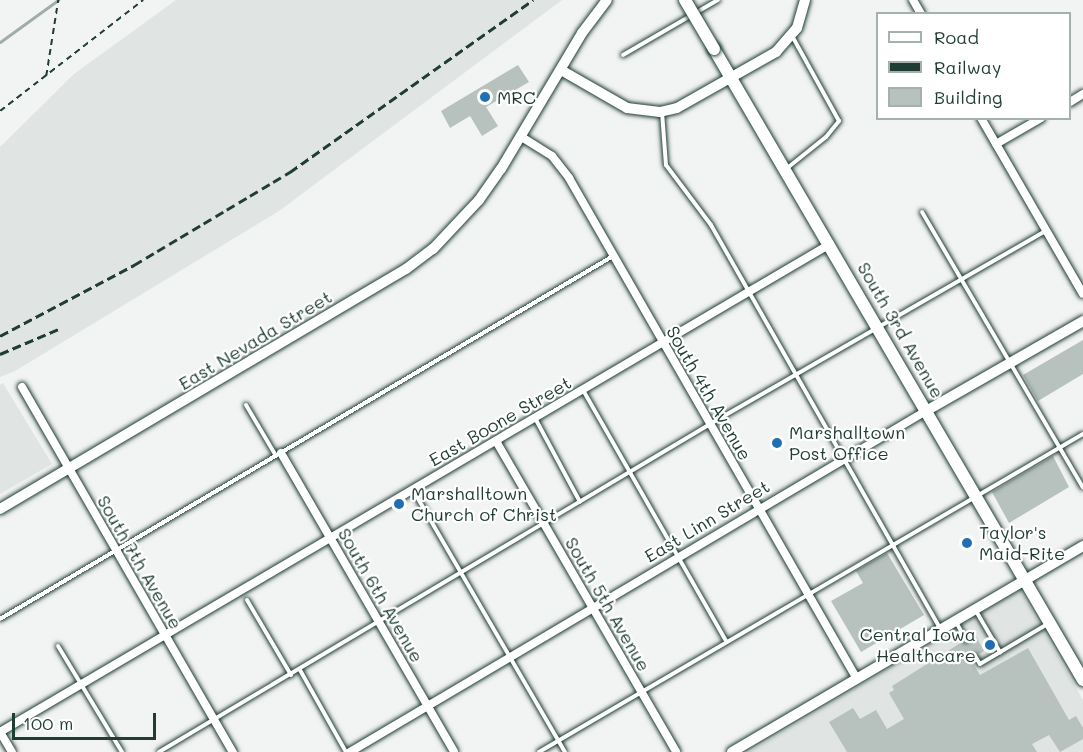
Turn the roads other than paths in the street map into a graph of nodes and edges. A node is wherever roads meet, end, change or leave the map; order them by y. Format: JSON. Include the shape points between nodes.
{"nodes":[{"id":1,"x":607,"y":0,"type":"edge"},
{"id":2,"x":685,"y":0,"type":"edge"},
{"id":3,"x":718,"y":0,"type":"edge"},
{"id":4,"x":805,"y":0,"type":"edge"},
{"id":5,"x":792,"y":35,"type":"junction"},
{"id":6,"x":623,"y":55,"type":"dead end"},
{"id":7,"x":561,"y":70,"type":"junction"},
{"id":8,"x":732,"y":79,"type":"junction"},
{"id":9,"x":662,"y":111,"type":"junction"},
{"id":10,"x":982,"y":120,"type":"edge"},
{"id":11,"x":1038,"y":120,"type":"edge"},
{"id":12,"x":520,"y":136,"type":"junction"},
{"id":13,"x":996,"y":144,"type":"junction"},
{"id":14,"x":786,"y":170,"type":"junction"},
{"id":15,"x":922,"y":212,"type":"dead end"},
{"id":16,"x":1046,"y":230,"type":"junction"},
{"id":17,"x":830,"y":244,"type":"junction"},
{"id":18,"x":614,"y":256,"type":"junction"},
{"id":19,"x":960,"y":279,"type":"junction"},
{"id":20,"x":747,"y":292,"type":"junction"},
{"id":21,"x":1083,"y":294,"type":"edge"},
{"id":22,"x":1083,"y":321,"type":"edge"},
{"id":23,"x":878,"y":327,"type":"junction"},
{"id":24,"x":663,"y":342,"type":"junction"},
{"id":25,"x":1009,"y":363,"type":"junction"},
{"id":26,"x":795,"y":375,"type":"junction"},
{"id":27,"x":22,"y":387,"type":"dead end"},
{"id":28,"x":582,"y":390,"type":"junction"},
{"id":29,"x":246,"y":405,"type":"dead end"},
{"id":30,"x":926,"y":411,"type":"junction"},
{"id":31,"x":534,"y":418,"type":"junction"},
{"id":32,"x":710,"y":424,"type":"junction"},
{"id":33,"x":1083,"y":434,"type":"edge"},
{"id":34,"x":496,"y":441,"type":"junction"},
{"id":35,"x":1059,"y":447,"type":"junction"},
{"id":36,"x":279,"y":454,"type":"junction"},
{"id":37,"x":844,"y":460,"type":"junction"},
{"id":38,"x":69,"y":469,"type":"junction"},
{"id":39,"x":629,"y":472,"type":"junction"},
{"id":40,"x":1083,"y":486,"type":"edge"},
{"id":41,"x":412,"y":490,"type":"junction"},
{"id":42,"x":976,"y":496,"type":"junction"},
{"id":43,"x":580,"y":502,"type":"junction"},
{"id":44,"x":0,"y":509,"type":"edge"},
{"id":45,"x":759,"y":510,"type":"junction"},
{"id":46,"x":544,"y":523,"type":"junction"},
{"id":47,"x":331,"y":538,"type":"junction"},
{"id":48,"x":893,"y":545,"type":"junction"},
{"id":49,"x":116,"y":550,"type":"junction"},
{"id":50,"x":1082,"y":550,"type":"edge"},
{"id":51,"x":678,"y":558,"type":"junction"},
{"id":52,"x":461,"y":573,"type":"junction"},
{"id":53,"x":1025,"y":580,"type":"junction"},
{"id":54,"x":808,"y":595,"type":"junction"},
{"id":55,"x":247,"y":600,"type":"dead end"},
{"id":56,"x":593,"y":608,"type":"junction"},
{"id":57,"x":975,"y":609,"type":"junction"},
{"id":58,"x":0,"y":620,"type":"edge"},
{"id":59,"x":955,"y":621,"type":"junction"},
{"id":60,"x":379,"y":622,"type":"junction"},
{"id":61,"x":1049,"y":623,"type":"junction"},
{"id":62,"x":941,"y":629,"type":"junction"},
{"id":63,"x":165,"y":635,"type":"junction"},
{"id":64,"x":966,"y":640,"type":"dead end"},
{"id":65,"x":727,"y":642,"type":"junction"},
{"id":66,"x":58,"y":646,"type":"dead end"},
{"id":67,"x":1000,"y":652,"type":"junction"},
{"id":68,"x":975,"y":656,"type":"dead end"},
{"id":69,"x":510,"y":657,"type":"junction"},
{"id":70,"x":1078,"y":660,"type":"edge"},
{"id":71,"x":300,"y":669,"type":"junction"},
{"id":72,"x":291,"y":675,"type":"junction"},
{"id":73,"x":857,"y":679,"type":"junction"},
{"id":74,"x":1083,"y":680,"type":"edge"},
{"id":75,"x":82,"y":684,"type":"junction"},
{"id":76,"x":642,"y":692,"type":"junction"},
{"id":77,"x":427,"y":706,"type":"junction"},
{"id":78,"x":215,"y":720,"type":"junction"},
{"id":79,"x":0,"y":732,"type":"edge"},
{"id":80,"x":559,"y":741,"type":"junction"},
{"id":81,"x":12,"y":752,"type":"edge"},
{"id":82,"x":122,"y":752,"type":"edge"},
{"id":83,"x":159,"y":752,"type":"edge"},
{"id":84,"x":233,"y":752,"type":"edge"},
{"id":85,"x":348,"y":752,"type":"edge"},
{"id":86,"x":454,"y":752,"type":"edge"},
{"id":87,"x":539,"y":752,"type":"edge"},
{"id":88,"x":565,"y":752,"type":"edge"},
{"id":89,"x":676,"y":752,"type":"edge"},
{"id":90,"x":732,"y":752,"type":"edge"}],
"edges":[{"from":1,"to":7,"type":"main road","name":"East Nevada Street"},
{"from":2,"to":8,"type":"main road","name":"South 3rd Avenue","bridge":true},
{"from":3,"to":6,"type":"lane"},
{"from":4,"to":5,"type":"main road","via":[[802,18]]},
{"from":5,"to":8,"type":"main road","via":[[776,52]]},
{"from":5,"to":14,"type":"lane","via":[[839,121],[836,128]]},
{"from":7,"to":9,"type":"main road","via":[[627,108]]},
{"from":7,"to":12,"type":"main road","name":"East Nevada Street"},
{"from":8,"to":9,"type":"main road","via":[[686,104]]},
{"from":8,"to":14,"type":"main road","name":"South 3rd Avenue"},
{"from":9,"to":20,"type":"lane","via":[[666,165],[711,225]]},
{"from":10,"to":13,"type":"street"},
{"from":11,"to":13,"type":"street"},
{"from":12,"to":18,"type":"street","name":"South 4th Avenue","via":[[552,156],[570,178]]},
{"from":12,"to":38,"type":"main road","name":"East Nevada Street","via":[[457,226],[406,269]]},
{"from":13,"to":16,"type":"street"},
{"from":14,"to":17,"type":"main road","name":"South 3rd Avenue"},
{"from":15,"to":19,"type":"lane"},
{"from":16,"to":19,"type":"lane"},
{"from":16,"to":21,"type":"street"},
{"from":17,"to":20,"type":"street","name":"East Boone Street"},
{"from":17,"to":23,"type":"main road","name":"South 3rd Avenue"},
{"from":18,"to":24,"type":"street","name":"South 4th Avenue"},
{"from":18,"to":36,"type":"lane"},
{"from":19,"to":23,"type":"lane"},
{"from":19,"to":25,"type":"lane"},
{"from":20,"to":24,"type":"street","name":"East Boone Street"},
{"from":20,"to":26,"type":"lane"},
{"from":22,"to":25,"type":"main road","name":"East Linn Street"},
{"from":23,"to":26,"type":"lane"},
{"from":23,"to":30,"type":"main road","name":"South 3rd Avenue"},
{"from":24,"to":28,"type":"street","name":"East Boone Street"},
{"from":24,"to":32,"type":"street","name":"South 4th Avenue"},
{"from":25,"to":30,"type":"main road","name":"East Linn Street"},
{"from":25,"to":35,"type":"lane"},
{"from":26,"to":32,"type":"lane"},
{"from":26,"to":37,"type":"lane"},
{"from":27,"to":38,"type":"street","name":"South 7th Avenue"},
{"from":28,"to":31,"type":"street","name":"East Boone Street"},
{"from":28,"to":39,"type":"lane"},
{"from":29,"to":36,"type":"lane"},
{"from":30,"to":37,"type":"street","name":"East Linn Street"},
{"from":30,"to":42,"type":"main road","name":"South 3rd Avenue"},
{"from":31,"to":34,"type":"street","name":"East Boone Street"},
{"from":31,"to":43,"type":"lane"},
{"from":32,"to":39,"type":"lane"},
{"from":32,"to":45,"type":"street","name":"South 4th Avenue"},
{"from":33,"to":35,"type":"lane"},
{"from":34,"to":41,"type":"street","name":"East Boone Street"},
{"from":34,"to":46,"type":"street","name":"South 5th Avenue"},
{"from":35,"to":40,"type":"lane"},
{"from":35,"to":42,"type":"lane"},
{"from":36,"to":47,"type":"street","name":"South 6th Avenue"},
{"from":36,"to":49,"type":"lane"},
{"from":37,"to":45,"type":"street","name":"East Linn Street"},
{"from":37,"to":48,"type":"lane"},
{"from":38,"to":44,"type":"main road","name":"East Nevada Street"},
{"from":38,"to":49,"type":"street","name":"South 7th Avenue"},
{"from":39,"to":43,"type":"lane"},
{"from":39,"to":51,"type":"lane"},
{"from":41,"to":47,"type":"street","name":"East Boone Street"},
{"from":41,"to":52,"type":"lane"},
{"from":42,"to":48,"type":"lane"},
{"from":42,"to":53,"type":"main road","name":"South 3rd Avenue"},
{"from":43,"to":46,"type":"lane"},
{"from":45,"to":51,"type":"street","name":"East Linn Street"},
{"from":45,"to":54,"type":"street","name":"South 4th Avenue"},
{"from":46,"to":52,"type":"lane"},
{"from":46,"to":56,"type":"street","name":"South 5th Avenue"},
{"from":47,"to":60,"type":"street","name":"South 6th Avenue"},
{"from":47,"to":63,"type":"street","name":"East Boone Street"},
{"from":48,"to":54,"type":"lane"},
{"from":48,"to":62,"type":"lane"},
{"from":49,"to":58,"type":"lane"},
{"from":49,"to":63,"type":"street","name":"South 7th Avenue"},
{"from":50,"to":53,"type":"main road"},
{"from":51,"to":56,"type":"street","name":"East Linn Street"},
{"from":51,"to":65,"type":"lane"},
{"from":52,"to":60,"type":"lane"},
{"from":52,"to":69,"type":"lane"},
{"from":53,"to":57,"type":"main road"},
{"from":53,"to":61,"type":"main road","name":"South 3rd Avenue"},
{"from":54,"to":65,"type":"lane"},
{"from":54,"to":73,"type":"street","name":"South 4th Avenue"},
{"from":55,"to":72,"type":"lane"},
{"from":56,"to":69,"type":"street","name":"East Linn Street"},
{"from":56,"to":76,"type":"street","name":"South 5th Avenue"},
{"from":57,"to":59,"type":"main road"},
{"from":57,"to":67,"type":"lane"},
{"from":59,"to":62,"type":"main road"},
{"from":59,"to":64,"type":"lane"},
{"from":60,"to":71,"type":"lane"},
{"from":60,"to":77,"type":"street","name":"South 6th Avenue"},
{"from":61,"to":67,"type":"lane"},
{"from":61,"to":70,"type":"main road","name":"South 3rd Avenue"},
{"from":62,"to":73,"type":"main road"},
{"from":63,"to":75,"type":"street","name":"East Boone Street"},
{"from":63,"to":78,"type":"street","name":"South 7th Avenue"},
{"from":65,"to":76,"type":"lane"},
{"from":66,"to":75,"type":"lane"},
{"from":67,"to":68,"type":"lane","via":[[980,664]]},
{"from":69,"to":77,"type":"street","name":"East Linn Street"},
{"from":69,"to":80,"type":"lane"},
{"from":70,"to":74,"type":"main road","name":"South 3rd Avenue"},
{"from":71,"to":72,"type":"lane"},
{"from":71,"to":85,"type":"lane"},
{"from":72,"to":78,"type":"lane"},
{"from":73,"to":90,"type":"main road"},
{"from":75,"to":79,"type":"street","name":"East Boone Street"},
{"from":75,"to":82,"type":"lane"},
{"from":76,"to":80,"type":"lane"},
{"from":76,"to":89,"type":"street","name":"South 5th Avenue"},
{"from":77,"to":85,"type":"street","name":"East Linn Street"},
{"from":77,"to":86,"type":"street","name":"South 6th Avenue"},
{"from":78,"to":83,"type":"lane"},
{"from":78,"to":84,"type":"street","name":"South 7th Avenue"},
{"from":79,"to":81,"type":"street"},
{"from":80,"to":87,"type":"lane"},
{"from":80,"to":88,"type":"lane"}]}
